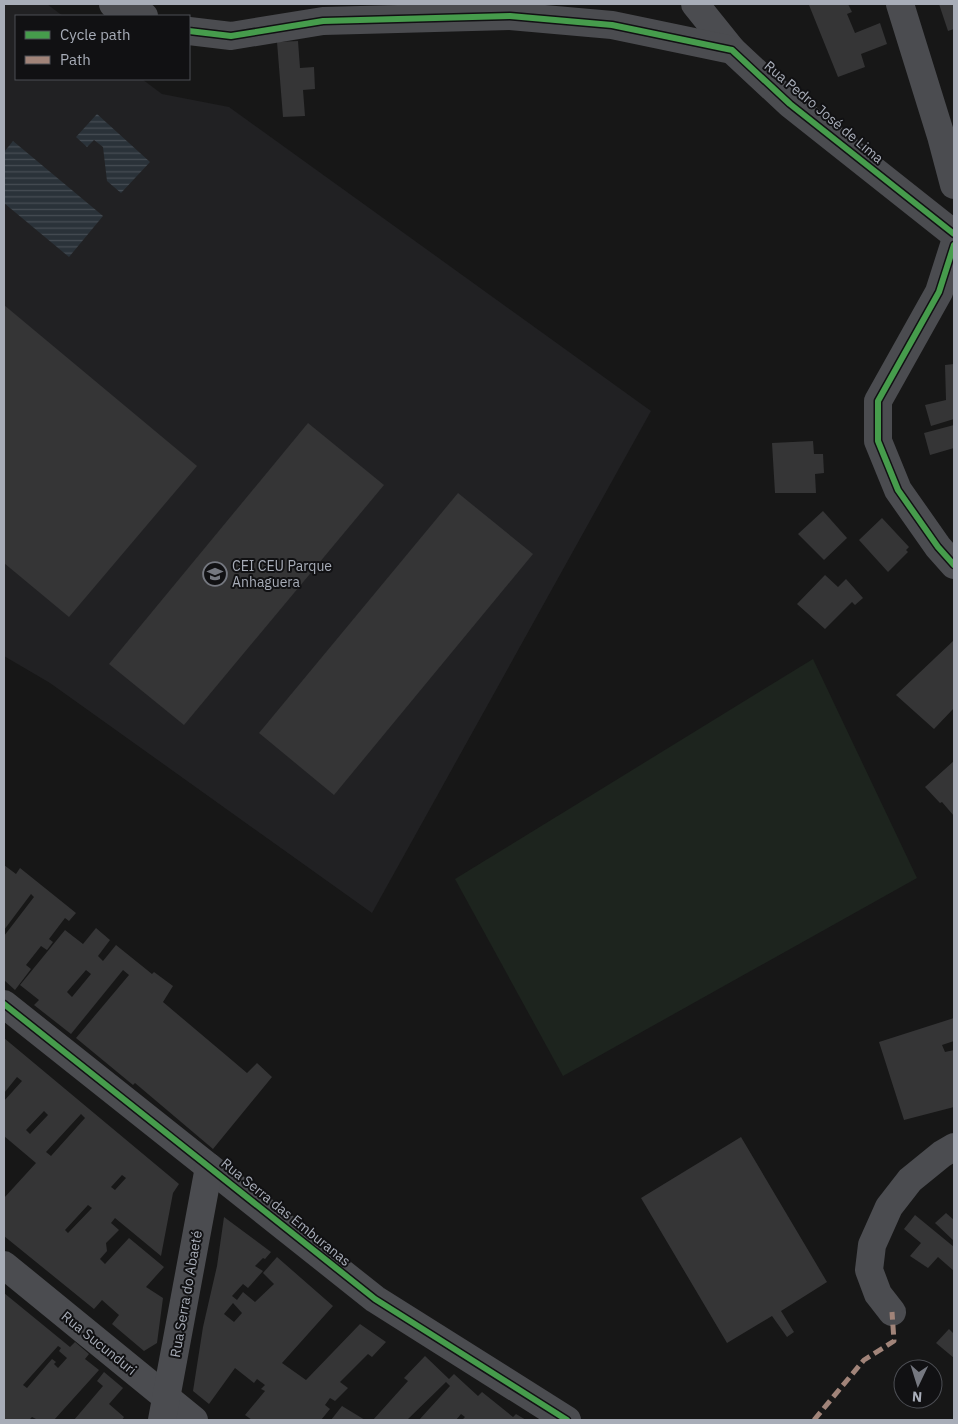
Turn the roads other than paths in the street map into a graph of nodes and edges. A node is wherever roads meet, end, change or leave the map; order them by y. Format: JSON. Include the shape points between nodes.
{"nodes":[{"id":1,"x":113,"y":4,"type":"edge"},
{"id":2,"x":695,"y":4,"type":"edge"},
{"id":3,"x":900,"y":4,"type":"edge"},
{"id":4,"x":141,"y":15,"type":"edge"},
{"id":5,"x":190,"y":31,"type":"edge"},
{"id":6,"x":732,"y":50,"type":"junction"},
{"id":7,"x":954,"y":185,"type":"edge"},
{"id":8,"x":954,"y":234,"type":"edge"},
{"id":9,"x":954,"y":245,"type":"edge"},
{"id":10,"x":954,"y":565,"type":"edge"},
{"id":11,"x":4,"y":1004,"type":"edge"},
{"id":12,"x":954,"y":1147,"type":"edge"},
{"id":13,"x":209,"y":1167,"type":"junction"},
{"id":14,"x":4,"y":1265,"type":"edge"},
{"id":15,"x":892,"y":1312,"type":"dead end"},
{"id":16,"x":164,"y":1409,"type":"edge"},
{"id":17,"x":194,"y":1420,"type":"edge"},
{"id":18,"x":566,"y":1420,"type":"edge"}],
"edges":[{"from":1,"to":4,"type":"street"},
{"from":2,"to":6,"type":"street","name":"Rua Pedro José de Lima"},
{"from":3,"to":7,"type":"street"},
{"from":5,"to":6,"type":"street","via":[[231,36],[323,21],[510,16],[612,25]]},
{"from":6,"to":8,"type":"street","name":"Rua Pedro José de Lima","via":[[790,104]]},
{"from":9,"to":10,"type":"street","via":[[939,292],[878,400],[878,441],[898,490]]},
{"from":11,"to":13,"type":"street","name":"Rua Serra das Emburanas"},
{"from":12,"to":15,"type":"street","via":[[910,1180],[889,1206],[872,1245],[869,1270],[878,1294]]},
{"from":13,"to":16,"type":"street","name":"Rua Serra do Abaeté"},
{"from":13,"to":18,"type":"street","name":"Rua Serra das Emburanas","via":[[375,1299]]},
{"from":14,"to":16,"type":"street","name":"Rua Sucunduri"},
{"from":16,"to":17,"type":"street","name":"Rua Sucunduri"}]}
